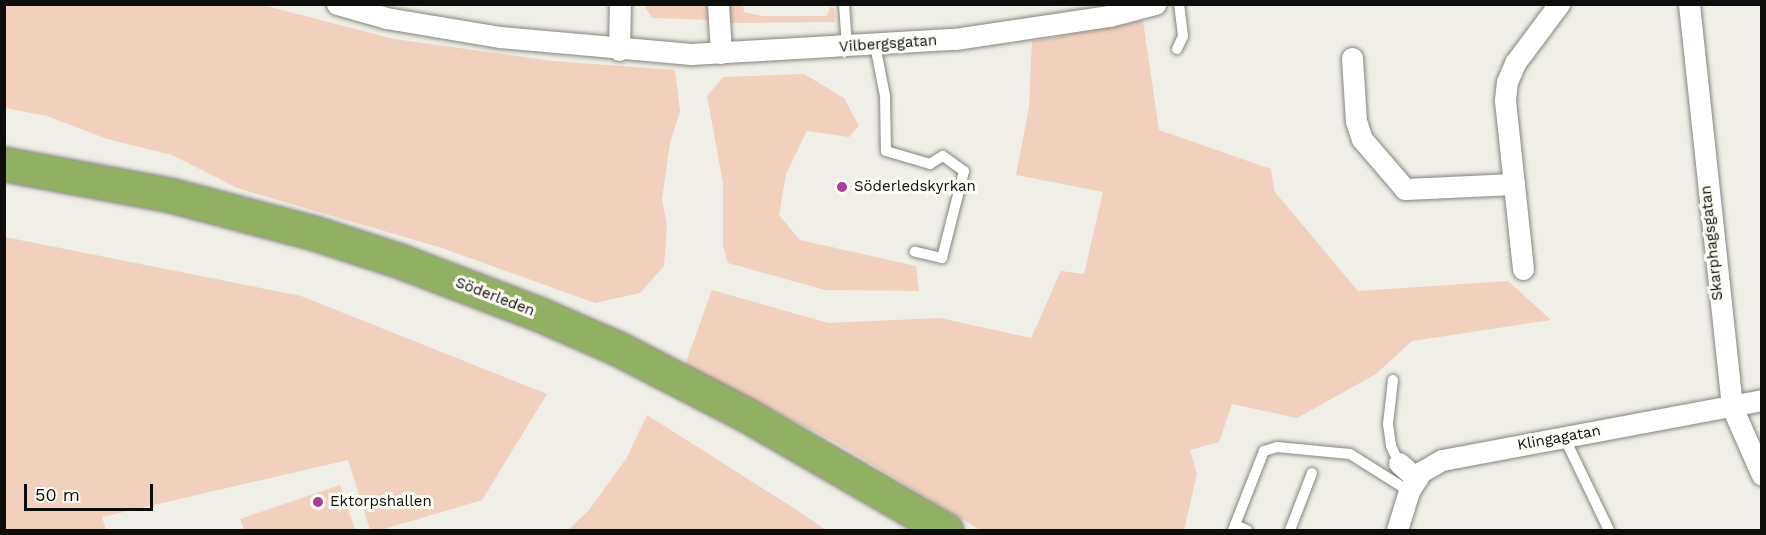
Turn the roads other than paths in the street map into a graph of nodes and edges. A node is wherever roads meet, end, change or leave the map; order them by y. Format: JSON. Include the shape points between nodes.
{"nodes":[{"id":1,"x":337,"y":4,"type":"edge"},
{"id":2,"x":620,"y":4,"type":"edge"},
{"id":3,"x":717,"y":4,"type":"edge"},
{"id":4,"x":844,"y":4,"type":"edge"},
{"id":5,"x":1155,"y":4,"type":"edge"},
{"id":6,"x":1179,"y":4,"type":"edge"},
{"id":7,"x":1559,"y":4,"type":"edge"},
{"id":8,"x":1689,"y":4,"type":"edge"},
{"id":9,"x":875,"y":45,"type":"junction"},
{"id":10,"x":848,"y":47,"type":"junction"},
{"id":11,"x":1177,"y":49,"type":"dead end"},
{"id":12,"x":619,"y":50,"type":"junction"},
{"id":13,"x":721,"y":53,"type":"junction"},
{"id":14,"x":1352,"y":58,"type":"dead end"},
{"id":15,"x":4,"y":164,"type":"edge"},
{"id":16,"x":1514,"y":184,"type":"junction"},
{"id":17,"x":4,"y":185,"type":"edge"},
{"id":18,"x":915,"y":252,"type":"dead end"},
{"id":19,"x":1523,"y":268,"type":"dead end"},
{"id":20,"x":1393,"y":381,"type":"dead end"},
{"id":21,"x":1761,"y":400,"type":"edge"},
{"id":22,"x":1732,"y":407,"type":"junction"},
{"id":23,"x":1564,"y":437,"type":"junction"},
{"id":24,"x":1399,"y":463,"type":"joint"},
{"id":25,"x":1312,"y":473,"type":"dead end"},
{"id":26,"x":1761,"y":475,"type":"edge"},
{"id":27,"x":1413,"y":485,"type":"junction"},
{"id":28,"x":1234,"y":528,"type":"edge"},
{"id":29,"x":907,"y":531,"type":"edge"},
{"id":30,"x":946,"y":531,"type":"edge"},
{"id":31,"x":1247,"y":531,"type":"edge"},
{"id":32,"x":1290,"y":531,"type":"edge"},
{"id":33,"x":1397,"y":531,"type":"edge"},
{"id":34,"x":1608,"y":531,"type":"edge"}],
"edges":[{"from":1,"to":12,"type":"street","name":"Vilbergsgatan","via":[[386,18],[489,35]]},
{"from":2,"to":12,"type":"street"},
{"from":3,"to":13,"type":"street"},
{"from":4,"to":10,"type":"lane"},
{"from":5,"to":9,"type":"street","name":"Vilbergsgatan","via":[[1032,29]]},
{"from":6,"to":11,"type":"lane","via":[[1184,36]]},
{"from":7,"to":16,"type":"street","via":[[1515,63],[1507,82],[1505,100]]},
{"from":8,"to":22,"type":"street","name":"Skarphagsgatan"},
{"from":9,"to":10,"type":"street","name":"Vilbergsgatan"},
{"from":9,"to":18,"type":"lane","via":[[885,96],[886,151],[930,164],[943,156],[964,171],[942,258]]},
{"from":10,"to":13,"type":"street","name":"Vilbergsgatan"},
{"from":12,"to":13,"type":"street","name":"Vilbergsgatan"},
{"from":14,"to":16,"type":"street","via":[[1356,121],[1362,139],[1405,189]]},
{"from":15,"to":30,"type":"highway","name":"Söderleden","via":[[170,195],[314,233],[538,314],[617,348],[745,414]]},
{"from":16,"to":19,"type":"street"},
{"from":17,"to":29,"type":"highway","name":"Söderleden","via":[[167,216],[309,253],[502,320],[713,420]]},
{"from":20,"to":24,"type":"lane","via":[[1388,424],[1391,446]]},
{"from":21,"to":22,"type":"street","name":"Klingagatan"},
{"from":22,"to":23,"type":"street","name":"Klingagatan"},
{"from":22,"to":26,"type":"street","name":"Skarphagsgatan"},
{"from":23,"to":27,"type":"street","name":"Klingagatan","via":[[1442,460]]},
{"from":23,"to":34,"type":"lane"},
{"from":24,"to":27,"type":"street"},
{"from":25,"to":32,"type":"lane"},
{"from":27,"to":28,"type":"lane","via":[[1350,454],[1277,447],[1264,451]]},
{"from":27,"to":33,"type":"street"},
{"from":28,"to":31,"type":"lane"}]}
